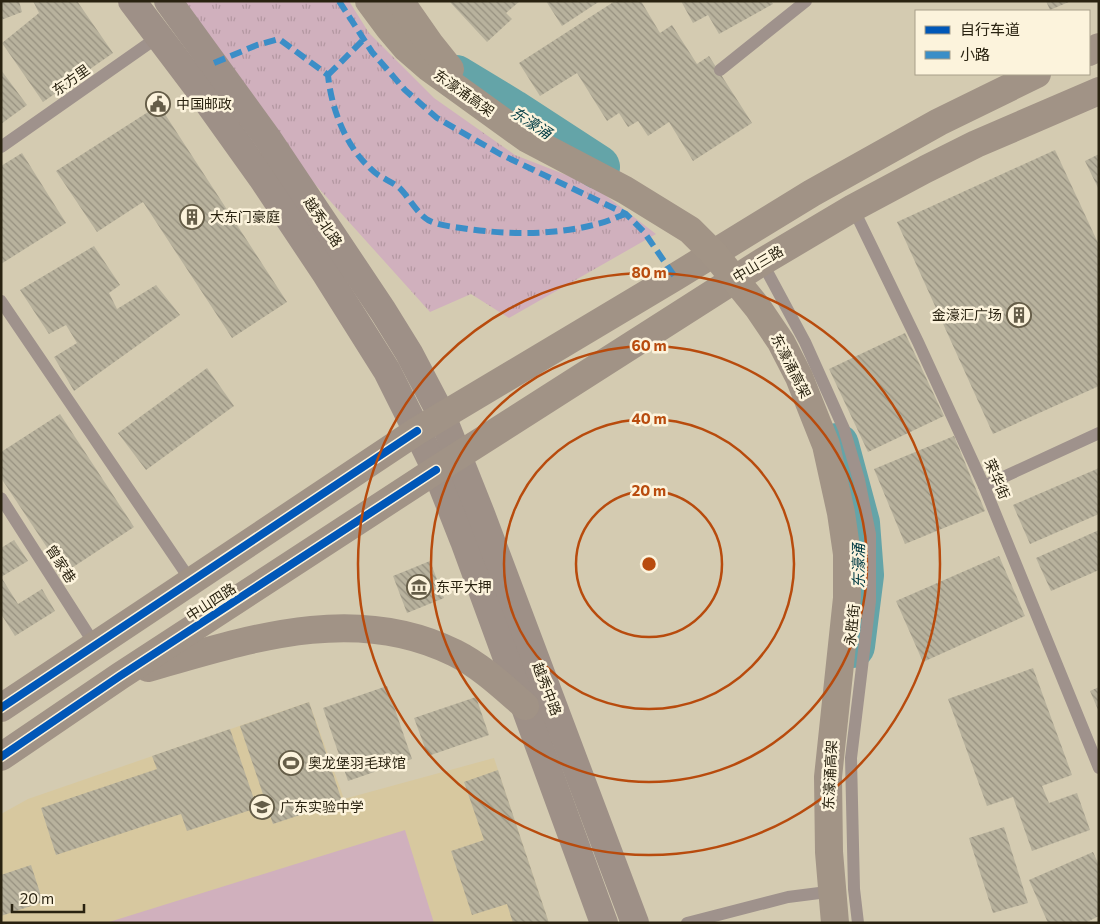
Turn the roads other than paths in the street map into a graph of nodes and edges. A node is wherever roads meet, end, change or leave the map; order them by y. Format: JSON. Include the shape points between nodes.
{"nodes":[{"id":1,"x":132,"y":1,"type":"edge"},
{"id":2,"x":168,"y":1,"type":"edge"},
{"id":3,"x":369,"y":1,"type":"edge"},
{"id":4,"x":400,"y":1,"type":"edge"},
{"id":5,"x":806,"y":1,"type":"edge"},
{"id":6,"x":158,"y":37,"type":"junction"},
{"id":7,"x":720,"y":70,"type":"dead end"},
{"id":8,"x":1036,"y":75,"type":"edge"},
{"id":9,"x":1099,"y":91,"type":"edge"},
{"id":10,"x":1,"y":148,"type":"edge"},
{"id":11,"x":853,"y":208,"type":"junction"},
{"id":12,"x":762,"y":262,"type":"junction"},
{"id":13,"x":1,"y":301,"type":"edge"},
{"id":14,"x":442,"y":416,"type":"junction"},
{"id":15,"x":418,"y":431,"type":"junction"},
{"id":16,"x":1099,"y":433,"type":"edge"},
{"id":17,"x":459,"y":455,"type":"junction"},
{"id":18,"x":436,"y":470,"type":"junction"},
{"id":19,"x":984,"y":486,"type":"junction"},
{"id":20,"x":1,"y":498,"type":"edge"},
{"id":21,"x":191,"y":581,"type":"junction"},
{"id":22,"x":95,"y":645,"type":"junction"},
{"id":23,"x":120,"y":676,"type":"junction"},
{"id":24,"x":525,"y":706,"type":"junction"},
{"id":25,"x":1,"y":708,"type":"edge"},
{"id":26,"x":1,"y":757,"type":"edge"},
{"id":27,"x":1099,"y":768,"type":"edge"},
{"id":28,"x":851,"y":889,"type":"junction"},
{"id":29,"x":604,"y":923,"type":"edge"},
{"id":30,"x":635,"y":923,"type":"edge"},
{"id":31,"x":687,"y":923,"type":"edge"},
{"id":32,"x":837,"y":923,"type":"edge"},
{"id":33,"x":858,"y":923,"type":"edge"}],
"edges":[{"from":1,"to":6,"type":"main road","name":"越秀北路"},
{"from":2,"to":14,"type":"main road","name":"越秀北路","via":[[262,131],[383,311]]},
{"from":3,"to":32,"type":"highway","name":"东濠涌高架","bridge":true,"via":[[406,48],[526,138],[625,190],[690,230],[721,261],[758,308],[799,377],[826,445],[847,554],[847,605],[828,777],[829,852]]},
{"from":4,"to":32,"type":"highway","name":"东濠涌高架","bridge":true,"via":[[430,44],[469,86],[538,133],[642,187],[692,227],[748,291],[799,371],[826,442],[848,540],[850,604],[831,776]]},
{"from":5,"to":7,"type":"lane"},
{"from":6,"to":10,"type":"lane","name":"东方里"},
{"from":6,"to":15,"type":"main road","name":"越秀北路","via":[[197,87],[316,258],[386,371]]},
{"from":8,"to":14,"type":"main road","via":[[898,144]]},
{"from":9,"to":11,"type":"main road","name":"中山三路","via":[[976,144]]},
{"from":11,"to":12,"type":"main road","name":"中山三路"},
{"from":11,"to":19,"type":"lane","name":"荣华街"},
{"from":12,"to":17,"type":"main road","name":"中山三路"},
{"from":12,"to":28,"type":"lane","name":"永胜街","via":[[805,342],[844,429],[870,534],[870,601],[851,758]]},
{"from":13,"to":21,"type":"lane"},
{"from":14,"to":15,"type":"main road"},
{"from":14,"to":17,"type":"main road","name":"越秀北路"},
{"from":15,"to":18,"type":"main road","name":"越秀北路"},
{"from":15,"to":21,"type":"main road","name":"中山四路"},
{"from":16,"to":19,"type":"lane"},
{"from":17,"to":18,"type":"main road","name":"中山三路"},
{"from":17,"to":30,"type":"main road","name":"越秀中路"},
{"from":18,"to":23,"type":"main road","name":"中山四路"},
{"from":18,"to":24,"type":"main road","name":"越秀中路"},
{"from":19,"to":27,"type":"lane","name":"荣华街"},
{"from":20,"to":22,"type":"lane","name":"曾家巷"},
{"from":21,"to":22,"type":"main road","name":"中山四路"},
{"from":22,"to":25,"type":"main road","name":"中山四路"},
{"from":23,"to":24,"type":"main road","via":[[237,642],[324,628],[368,628],[404,634],[456,654],[480,668]]},
{"from":23,"to":26,"type":"main road","name":"中山四路"},
{"from":24,"to":29,"type":"main road","name":"越秀中路"},
{"from":28,"to":31,"type":"lane","via":[[788,898]]},
{"from":28,"to":33,"type":"lane","name":"永胜街"}]}
